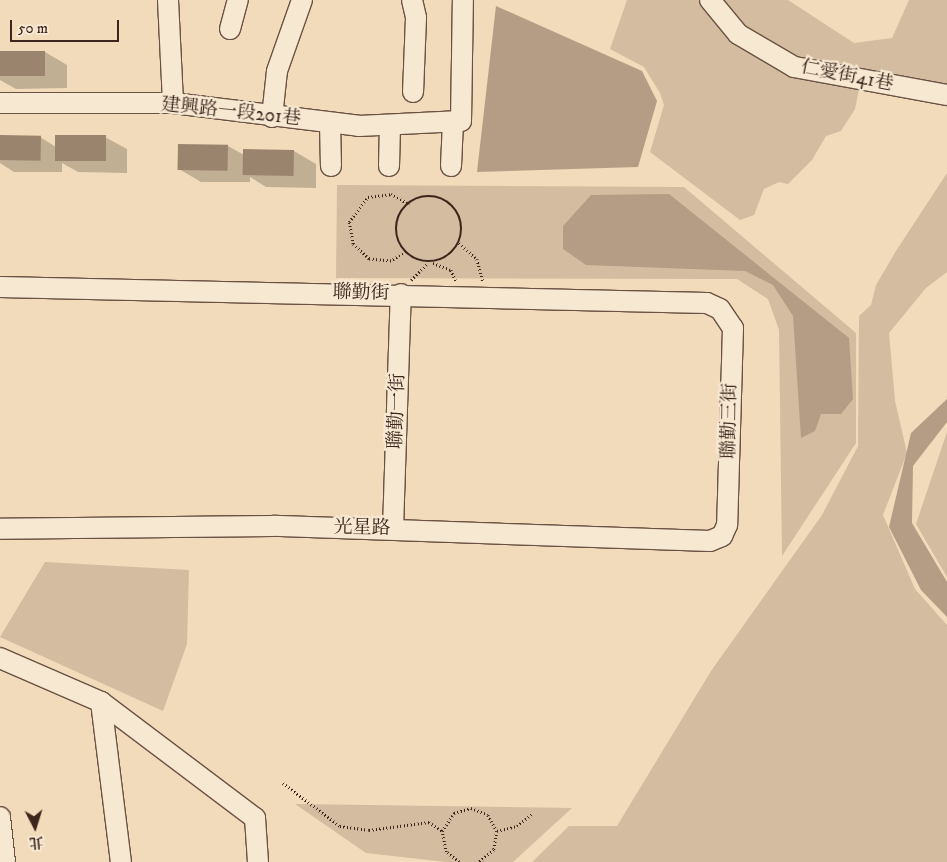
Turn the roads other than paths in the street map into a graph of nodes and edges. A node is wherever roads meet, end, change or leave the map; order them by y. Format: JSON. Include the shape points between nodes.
{"nodes":[{"id":1,"x":168,"y":0,"type":"edge"},
{"id":2,"x":238,"y":0,"type":"edge"},
{"id":3,"x":302,"y":0,"type":"edge"},
{"id":4,"x":412,"y":0,"type":"edge"},
{"id":5,"x":463,"y":0,"type":"edge"},
{"id":6,"x":710,"y":0,"type":"edge"},
{"id":7,"x":230,"y":30,"type":"dead end"},
{"id":8,"x":413,"y":92,"type":"dead end"},
{"id":9,"x":947,"y":95,"type":"edge"},
{"id":10,"x":0,"y":103,"type":"edge"},
{"id":11,"x":173,"y":103,"type":"junction"},
{"id":12,"x":272,"y":117,"type":"junction"},
{"id":13,"x":457,"y":122,"type":"junction"},
{"id":14,"x":330,"y":123,"type":"junction"},
{"id":15,"x":390,"y":125,"type":"junction"},
{"id":16,"x":330,"y":166,"type":"dead end"},
{"id":17,"x":389,"y":166,"type":"dead end"},
{"id":18,"x":451,"y":166,"type":"dead end"},
{"id":19,"x":0,"y":287,"type":"edge"},
{"id":20,"x":406,"y":294,"type":"junction"},
{"id":21,"x":720,"y":309,"type":"joint"},
{"id":22,"x":0,"y":529,"type":"edge"},
{"id":23,"x":393,"y":529,"type":"junction"},
{"id":24,"x":722,"y":536,"type":"joint"},
{"id":25,"x":0,"y":658,"type":"edge"},
{"id":26,"x":101,"y":702,"type":"junction"},
{"id":27,"x":0,"y":817,"type":"edge"},
{"id":28,"x":5,"y":862,"type":"edge"},
{"id":29,"x":121,"y":862,"type":"edge"},
{"id":30,"x":258,"y":862,"type":"edge"}],
"edges":[{"from":1,"to":11,"type":"street"},
{"from":2,"to":7,"type":"street"},
{"from":3,"to":12,"type":"street","via":[[277,71]]},
{"from":4,"to":8,"type":"street","via":[[416,18]]},
{"from":5,"to":13,"type":"street"},
{"from":6,"to":9,"type":"street","name":"仁愛街41巷","via":[[738,34],[794,66]]},
{"from":10,"to":11,"type":"street","name":"建興路一段201巷"},
{"from":11,"to":12,"type":"street","name":"建興路一段201巷"},
{"from":12,"to":14,"type":"street","name":"建興路一段201巷"},
{"from":13,"to":15,"type":"street","name":"建興路一段201巷"},
{"from":13,"to":18,"type":"street"},
{"from":14,"to":15,"type":"street","name":"建興路一段201巷"},
{"from":14,"to":16,"type":"street"},
{"from":15,"to":17,"type":"street"},
{"from":19,"to":20,"type":"street","name":"聯勤街"},
{"from":20,"to":21,"type":"street","name":"聯勤街","via":[[707,303]]},
{"from":20,"to":23,"type":"street","name":"聯勤一街"},
{"from":21,"to":24,"type":"street","name":"聯勤三街","via":[[732,328],[728,525]]},
{"from":22,"to":23,"type":"street","name":"光星路"},
{"from":23,"to":24,"type":"street","name":"光星路","via":[[710,541]]},
{"from":25,"to":26,"type":"street"},
{"from":26,"to":29,"type":"street"},
{"from":26,"to":30,"type":"street","via":[[256,818]]},
{"from":27,"to":28,"type":"street"}]}
